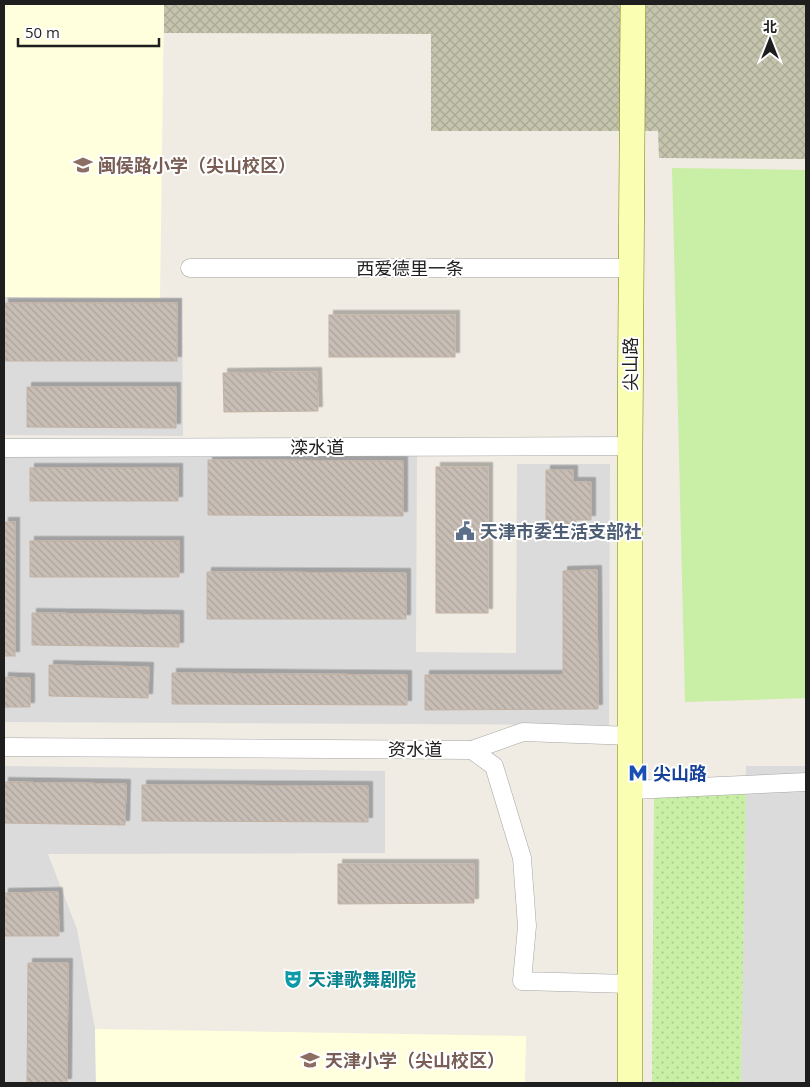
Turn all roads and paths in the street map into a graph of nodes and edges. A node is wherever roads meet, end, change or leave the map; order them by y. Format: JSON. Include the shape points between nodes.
{"nodes":[{"id":1,"x":633,"y":4,"type":"edge"},
{"id":2,"x":190,"y":268,"type":"dead end"},
{"id":3,"x":631,"y":268,"type":"junction"},
{"id":4,"x":630,"y":446,"type":"junction"},
{"id":5,"x":4,"y":448,"type":"edge"},
{"id":6,"x":632,"y":736,"type":"junction"},
{"id":7,"x":4,"y":747,"type":"edge"},
{"id":8,"x":472,"y":750,"type":"junction"},
{"id":9,"x":806,"y":782,"type":"edge"},
{"id":10,"x":632,"y":790,"type":"junction"},
{"id":11,"x":630,"y":984,"type":"junction"},
{"id":12,"x":630,"y":1083,"type":"edge"}],
"edges":[{"from":1,"to":3,"type":"main road","name":"尖山路"},
{"from":2,"to":3,"type":"street","name":"西爱德里一条"},
{"from":3,"to":4,"type":"main road","name":"尖山路"},
{"from":4,"to":5,"type":"street","name":"滦水道"},
{"from":4,"to":6,"type":"main road","name":"尖山路"},
{"from":6,"to":8,"type":"street","name":"资水道","via":[[523,732]]},
{"from":6,"to":10,"type":"main road","name":"尖山路"},
{"from":7,"to":8,"type":"street","name":"资水道"},
{"from":8,"to":11,"type":"street","via":[[494,766],[522,858],[527,926],[522,981]]},
{"from":9,"to":10,"type":"street"},
{"from":10,"to":11,"type":"main road","name":"尖山路"},
{"from":11,"to":12,"type":"main road","name":"尖山路"}]}
